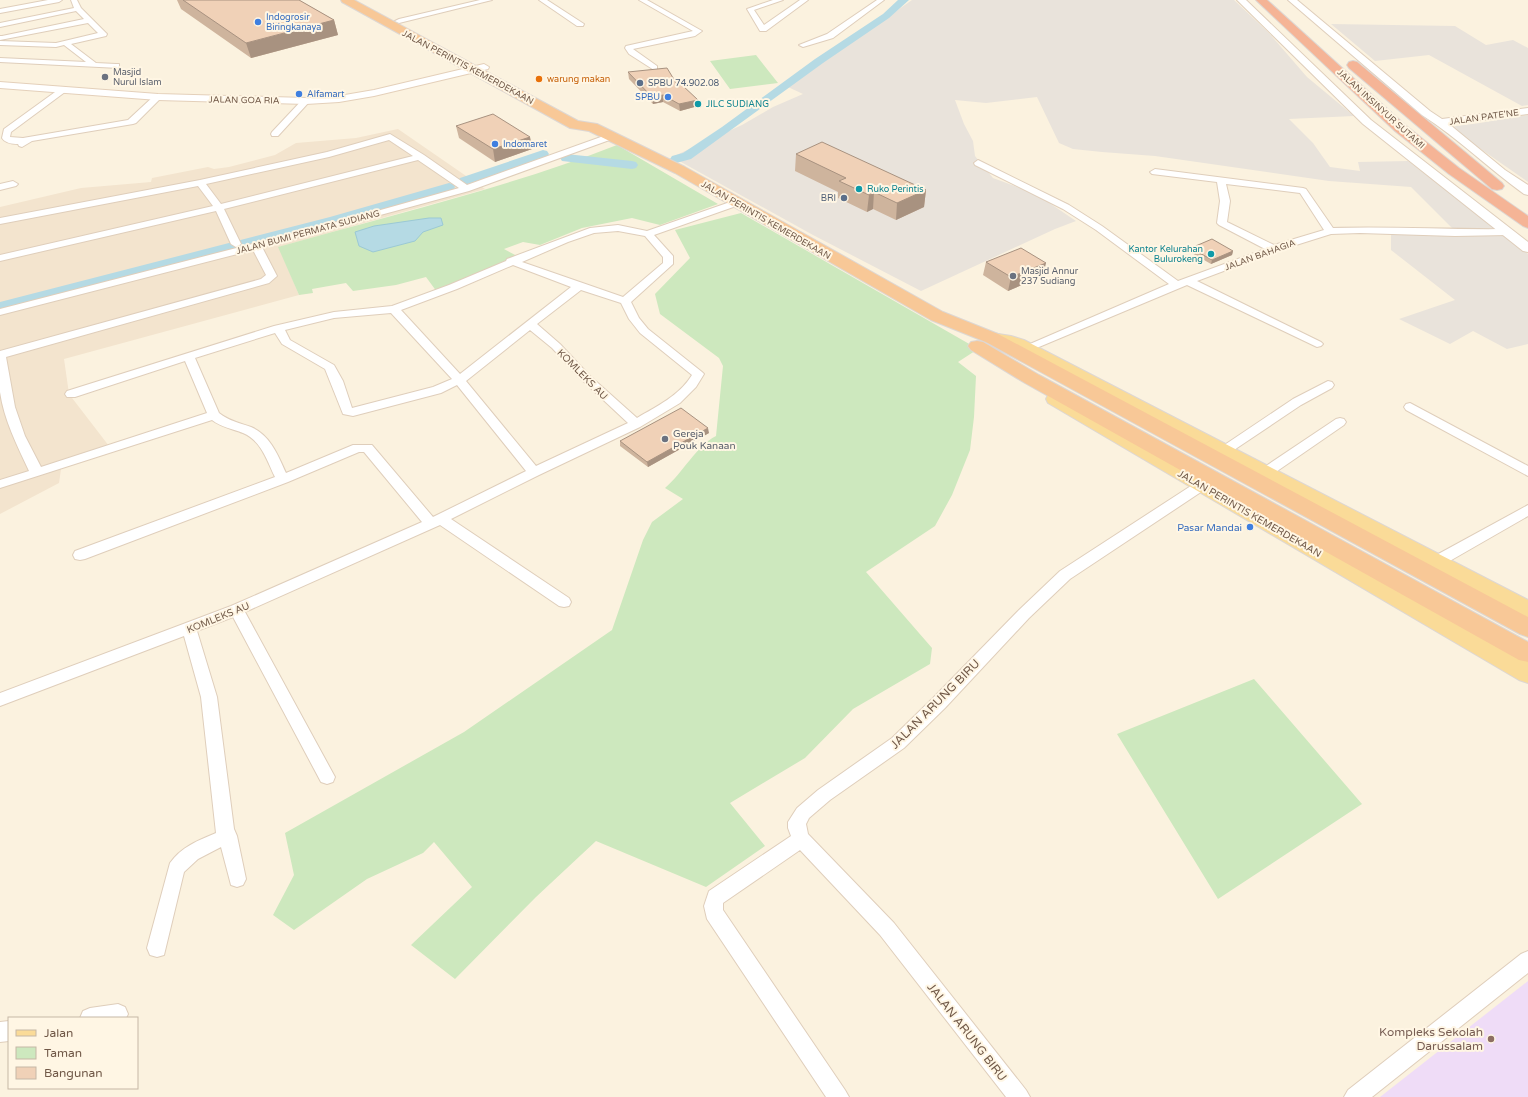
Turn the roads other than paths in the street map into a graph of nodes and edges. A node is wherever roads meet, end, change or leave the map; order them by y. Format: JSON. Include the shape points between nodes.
{"nodes":[{"id":1,"x":59,"y":0,"type":"edge"},
{"id":2,"x":74,"y":0,"type":"edge"},
{"id":3,"x":346,"y":0,"type":"edge"},
{"id":4,"x":362,"y":0,"type":"edge"},
{"id":5,"x":489,"y":0,"type":"edge"},
{"id":6,"x":542,"y":0,"type":"edge"},
{"id":7,"x":642,"y":0,"type":"edge"},
{"id":8,"x":780,"y":0,"type":"edge"},
{"id":9,"x":805,"y":0,"type":"edge"},
{"id":10,"x":878,"y":0,"type":"edge"},
{"id":11,"x":1241,"y":0,"type":"edge"},
{"id":12,"x":1260,"y":0,"type":"edge"},
{"id":13,"x":1276,"y":0,"type":"edge"},
{"id":14,"x":1292,"y":0,"type":"edge"},
{"id":15,"x":78,"y":9,"type":"junction"},
{"id":16,"x":0,"y":11,"type":"edge"},
{"id":17,"x":90,"y":20,"type":"junction"},
{"id":18,"x":399,"y":21,"type":"junction"},
{"id":19,"x":580,"y":24,"type":"dead end"},
{"id":20,"x":0,"y":25,"type":"edge"},
{"id":21,"x":0,"y":39,"type":"edge"},
{"id":22,"x":0,"y":43,"type":"edge"},
{"id":23,"x":66,"y":43,"type":"junction"},
{"id":24,"x":803,"y":45,"type":"dead end"},
{"id":25,"x":0,"y":60,"type":"edge"},
{"id":26,"x":93,"y":64,"type":"junction"},
{"id":27,"x":116,"y":66,"type":"dead end"},
{"id":28,"x":478,"y":68,"type":"junction"},
{"id":29,"x":654,"y":68,"type":"edge"},
{"id":30,"x":0,"y":85,"type":"edge"},
{"id":31,"x":65,"y":89,"type":"junction"},
{"id":32,"x":158,"y":97,"type":"junction"},
{"id":33,"x":306,"y":101,"type":"junction"},
{"id":34,"x":1528,"y":111,"type":"edge"},
{"id":35,"x":1440,"y":122,"type":"junction"},
{"id":36,"x":602,"y":132,"type":"junction"},
{"id":37,"x":275,"y":134,"type":"dead end"},
{"id":38,"x":421,"y":157,"type":"junction"},
{"id":39,"x":978,"y":163,"type":"dead end"},
{"id":40,"x":1155,"y":172,"type":"dead end"},
{"id":41,"x":1221,"y":180,"type":"junction"},
{"id":42,"x":456,"y":182,"type":"junction"},
{"id":43,"x":200,"y":183,"type":"junction"},
{"id":44,"x":14,"y":184,"type":"dead end"},
{"id":45,"x":0,"y":188,"type":"edge"},
{"id":46,"x":466,"y":188,"type":"junction"},
{"id":47,"x":1528,"y":191,"type":"edge"},
{"id":48,"x":1510,"y":195,"type":"dead end"},
{"id":49,"x":736,"y":203,"type":"junction"},
{"id":50,"x":219,"y":208,"type":"junction"},
{"id":51,"x":0,"y":221,"type":"edge"},
{"id":52,"x":1528,"y":223,"type":"edge"},
{"id":53,"x":1330,"y":231,"type":"junction"},
{"id":54,"x":1508,"y":232,"type":"junction"},
{"id":55,"x":648,"y":234,"type":"junction"},
{"id":56,"x":236,"y":244,"type":"junction"},
{"id":57,"x":256,"y":246,"type":"junction"},
{"id":58,"x":1528,"y":248,"type":"edge"},
{"id":59,"x":1273,"y":249,"type":"junction"},
{"id":60,"x":0,"y":258,"type":"edge"},
{"id":61,"x":511,"y":261,"type":"junction"},
{"id":62,"x":1188,"y":281,"type":"junction"},
{"id":63,"x":1177,"y":285,"type":"junction"},
{"id":64,"x":579,"y":286,"type":"junction"},
{"id":65,"x":625,"y":301,"type":"junction"},
{"id":66,"x":0,"y":304,"type":"edge"},
{"id":67,"x":394,"y":309,"type":"junction"},
{"id":68,"x":0,"y":312,"type":"edge"},
{"id":69,"x":530,"y":324,"type":"junction"},
{"id":70,"x":278,"y":328,"type":"junction"},
{"id":71,"x":984,"y":342,"type":"junction"},
{"id":72,"x":1317,"y":344,"type":"dead end"},
{"id":73,"x":1027,"y":349,"type":"junction"},
{"id":74,"x":0,"y":356,"type":"edge"},
{"id":75,"x":188,"y":356,"type":"junction"},
{"id":76,"x":459,"y":380,"type":"junction"},
{"id":77,"x":1328,"y":385,"type":"dead end"},
{"id":78,"x":71,"y":394,"type":"dead end"},
{"id":79,"x":1410,"y":407,"type":"dead end"},
{"id":80,"x":214,"y":415,"type":"junction"},
{"id":81,"x":1340,"y":422,"type":"dead end"},
{"id":82,"x":636,"y":424,"type":"junction"},
{"id":83,"x":1224,"y":451,"type":"junction"},
{"id":84,"x":534,"y":472,"type":"junction"},
{"id":85,"x":1528,"y":472,"type":"edge"},
{"id":86,"x":37,"y":473,"type":"junction"},
{"id":87,"x":1265,"y":473,"type":"junction"},
{"id":88,"x":283,"y":479,"type":"junction"},
{"id":89,"x":0,"y":484,"type":"edge"},
{"id":90,"x":1202,"y":485,"type":"junction"},
{"id":91,"x":1528,"y":510,"type":"edge"},
{"id":92,"x":436,"y":521,"type":"junction"},
{"id":93,"x":80,"y":555,"type":"dead end"},
{"id":94,"x":1436,"y":562,"type":"junction"},
{"id":95,"x":564,"y":602,"type":"dead end"},
{"id":96,"x":236,"y":610,"type":"junction"},
{"id":97,"x":1528,"y":610,"type":"edge"},
{"id":98,"x":1528,"y":628,"type":"edge"},
{"id":99,"x":189,"y":629,"type":"junction"},
{"id":100,"x":1528,"y":652,"type":"edge"},
{"id":101,"x":1528,"y":673,"type":"edge"},
{"id":102,"x":0,"y":700,"type":"edge"},
{"id":103,"x":327,"y":777,"type":"dead end"},
{"id":104,"x":228,"y":836,"type":"junction"},
{"id":105,"x":801,"y":839,"type":"junction"},
{"id":106,"x":237,"y":879,"type":"dead end"},
{"id":107,"x":157,"y":948,"type":"dead end"},
{"id":108,"x":1528,"y":961,"type":"edge"},
{"id":109,"x":118,"y":1014,"type":"dead end"},
{"id":110,"x":97,"y":1017,"type":"edge"},
{"id":111,"x":838,"y":1097,"type":"edge"},
{"id":112,"x":1019,"y":1097,"type":"edge"},
{"id":113,"x":1355,"y":1097,"type":"edge"}],
"edges":[{"from":1,"to":16,"type":"street"},
{"from":2,"to":15,"type":"street"},
{"from":3,"to":28,"type":"highway","name":"JALAN PERINTIS KEMERDEKAAN"},
{"from":4,"to":18,"type":"highway","name":"JALAN PERINTIS KEMERDEKAAN"},
{"from":5,"to":18,"type":"street"},
{"from":6,"to":19,"type":"street"},
{"from":7,"to":29,"type":"street","via":[[698,32],[629,48]]},
{"from":8,"to":9,"type":"street","via":[[750,9],[764,29]]},
{"from":10,"to":24,"type":"street","via":[[830,36]]},
{"from":11,"to":54,"type":"street","via":[[1367,122]]},
{"from":12,"to":52,"type":"highway","name":"JALAN INSINYUR SUTAMI","via":[[1422,145],[1470,184]]},
{"from":13,"to":48,"type":"highway","name":"JALAN INSINYUR SUTAMI"},
{"from":14,"to":35,"type":"street"},
{"from":15,"to":17,"type":"street"},
{"from":15,"to":20,"type":"street"},
{"from":17,"to":21,"type":"street"},
{"from":17,"to":23,"type":"street","via":[[103,34]]},
{"from":18,"to":28,"type":"highway","name":"JALAN PERINTIS KEMERDEKAAN"},
{"from":22,"to":23,"type":"street"},
{"from":23,"to":26,"type":"street"},
{"from":25,"to":26,"type":"street"},
{"from":26,"to":27,"type":"street"},
{"from":28,"to":33,"type":"main road","name":"JALAN GOA RIA","via":[[368,94]]},
{"from":28,"to":36,"type":"highway","name":"JALAN PERINTIS KEMERDEKAAN","via":[[575,125]]},
{"from":30,"to":31,"type":"main road","name":"JALAN GOA RIA"},
{"from":31,"to":32,"type":"main road","name":"JALAN GOA RIA"},
{"from":31,"to":32,"type":"street","via":[[7,131],[6,138],[23,143],[130,122]]},
{"from":32,"to":33,"type":"main road","name":"JALAN GOA RIA"},
{"from":33,"to":37,"type":"street"},
{"from":34,"to":35,"type":"street","name":"JALAN PATE'NE"},
{"from":35,"to":47,"type":"street"},
{"from":36,"to":42,"type":"street","name":"JALAN BUMI PERMATA SUDIANG"},
{"from":36,"to":46,"type":"street","name":"JALAN BUMI PERMATA SUDIANG"},
{"from":36,"to":49,"type":"highway","name":"JALAN PERINTIS KEMERDEKAAN","via":[[680,170]]},
{"from":38,"to":42,"type":"street"},
{"from":38,"to":43,"type":"street","via":[[394,138],[388,138]]},
{"from":38,"to":50,"type":"street"},
{"from":39,"to":63,"type":"street","via":[[1066,207]]},
{"from":40,"to":41,"type":"street"},
{"from":41,"to":53,"type":"street","via":[[1303,191]]},
{"from":41,"to":59,"type":"street","via":[[1225,201],[1222,223]]},
{"from":42,"to":46,"type":"street"},
{"from":42,"to":56,"type":"street","name":"JALAN BUMI PERMATA SUDIANG","via":[[388,204]]},
{"from":43,"to":50,"type":"street"},
{"from":43,"to":51,"type":"street"},
{"from":44,"to":45,"type":"street"},
{"from":46,"to":57,"type":"street","name":"JALAN BUMI PERMATA SUDIANG"},
{"from":49,"to":55,"type":"street"},
{"from":49,"to":71,"type":"highway","name":"JALAN PERINTIS KEMERDEKAAN","via":[[937,316],[956,333]]},
{"from":50,"to":56,"type":"street"},
{"from":50,"to":60,"type":"street"},
{"from":53,"to":54,"type":"street","name":"JALAN BAHAGIA"},
{"from":53,"to":59,"type":"street","name":"JALAN BAHAGIA"},
{"from":54,"to":58,"type":"street"},
{"from":55,"to":61,"type":"street","via":[[618,228],[596,230]]},
{"from":55,"to":65,"type":"street","via":[[668,256],[668,264]]},
{"from":56,"to":66,"type":"street","name":"JALAN BUMI PERMATA SUDIANG"},
{"from":57,"to":68,"type":"street","name":"JALAN BUMI PERMATA SUDIANG"},
{"from":57,"to":74,"type":"street","via":[[272,276],[265,281]]},
{"from":59,"to":62,"type":"street","name":"JALAN BAHAGIA"},
{"from":61,"to":64,"type":"street"},
{"from":61,"to":67,"type":"street","via":[[453,287]]},
{"from":62,"to":63,"type":"street","name":"JALAN BAHAGIA"},
{"from":62,"to":72,"type":"street"},
{"from":63,"to":73,"type":"street","name":"JALAN BAHAGIA"},
{"from":64,"to":65,"type":"street"},
{"from":64,"to":69,"type":"street"},
{"from":65,"to":82,"type":"street","name":"KOMLEKS AU","via":[[634,319],[644,331],[698,374],[676,400]]},
{"from":67,"to":70,"type":"street","via":[[334,315]]},
{"from":67,"to":76,"type":"street"},
{"from":69,"to":76,"type":"street"},
{"from":69,"to":82,"type":"street","name":"KOMLEKS AU"},
{"from":70,"to":75,"type":"street"},
{"from":70,"to":76,"type":"street","via":[[286,342],[330,367],[346,408],[350,411],[359,411],[437,390]]},
{"from":71,"to":73,"type":"main road","name":"JALAN PERINTIS KEMERDEKAAN","via":[[1011,341]]},
{"from":71,"to":90,"type":"main road","name":"JALAN PERINTIS KEMERDEKAAN","via":[[988,360]]},
{"from":71,"to":98,"type":"highway","name":"JALAN PERINTIS KEMERDEKAAN"},
{"from":71,"to":100,"type":"highway","name":"JALAN PERINTIS KEMERDEKAAN","via":[[1032,379]]},
{"from":73,"to":83,"type":"main road","name":"JALAN PERINTIS KEMERDEKAAN"},
{"from":74,"to":86,"type":"street","via":[[9,407],[18,436]]},
{"from":75,"to":78,"type":"street"},
{"from":75,"to":80,"type":"street"},
{"from":76,"to":84,"type":"street"},
{"from":77,"to":83,"type":"street","via":[[1297,402]]},
{"from":79,"to":85,"type":"street"},
{"from":80,"to":86,"type":"street"},
{"from":80,"to":88,"type":"street","via":[[220,421],[259,436]]},
{"from":81,"to":87,"type":"street"},
{"from":82,"to":84,"type":"street","name":"KOMLEKS AU"},
{"from":83,"to":87,"type":"main road","name":"JALAN PERINTIS KEMERDEKAAN"},
{"from":84,"to":92,"type":"street","name":"KOMLEKS AU"},
{"from":86,"to":89,"type":"street"},
{"from":87,"to":94,"type":"main road","name":"JALAN PERINTIS KEMERDEKAAN"},
{"from":88,"to":92,"type":"street","via":[[357,448],[366,447]]},
{"from":88,"to":93,"type":"street"},
{"from":90,"to":101,"type":"main road","name":"JALAN PERINTIS KEMERDEKAAN"},
{"from":90,"to":105,"type":"street","name":"JALAN ARUNG BIRU","via":[[1065,575],[898,743],[824,795],[803,813],[797,822]]},
{"from":91,"to":94,"type":"street"},
{"from":92,"to":95,"type":"street"},
{"from":92,"to":96,"type":"street","name":"KOMLEKS AU"},
{"from":94,"to":97,"type":"main road","name":"JALAN PERINTIS KEMERDEKAAN"},
{"from":96,"to":99,"type":"street","name":"KOMLEKS AU"},
{"from":96,"to":103,"type":"street"},
{"from":99,"to":102,"type":"street","name":"KOMLEKS AU"},
{"from":99,"to":104,"type":"street","via":[[210,697],[225,832]]},
{"from":104,"to":106,"type":"street"},
{"from":104,"to":107,"type":"street","via":[[189,855],[179,863]]},
{"from":105,"to":111,"type":"street","via":[[716,897],[714,913]]},
{"from":105,"to":112,"type":"street","name":"JALAN ARUNG BIRU","via":[[887,929]]},
{"from":108,"to":113,"type":"street"},
{"from":109,"to":110,"type":"street"}]}
